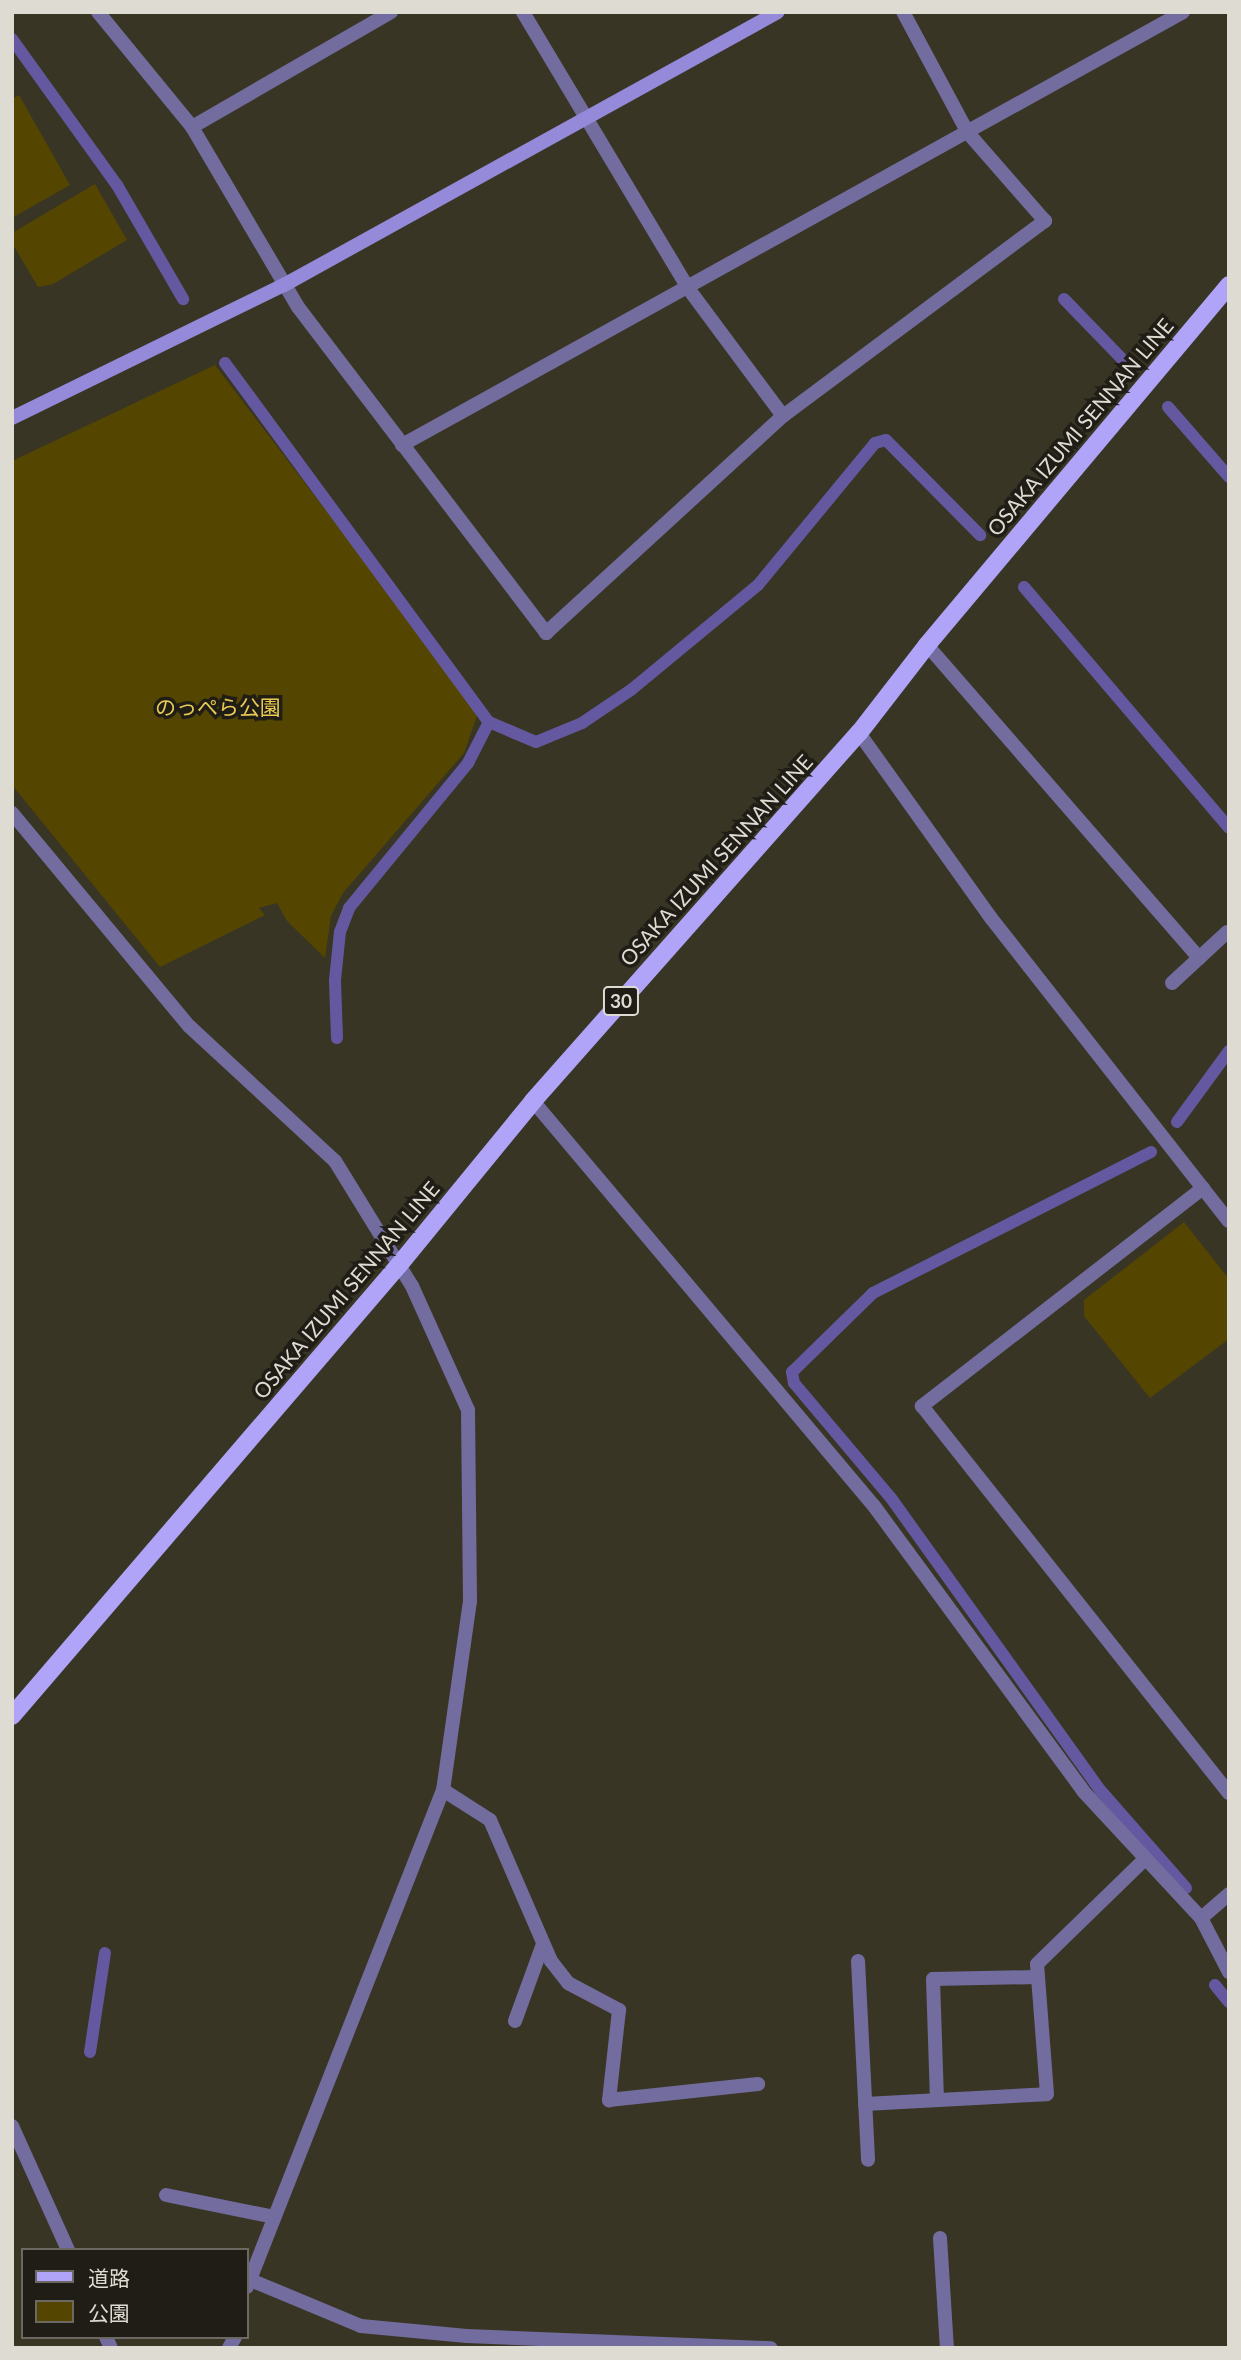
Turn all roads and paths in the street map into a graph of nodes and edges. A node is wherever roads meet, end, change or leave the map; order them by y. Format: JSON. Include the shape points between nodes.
{"nodes":[{"id":1,"x":98,"y":12,"type":"edge"},
{"id":2,"x":391,"y":12,"type":"edge"},
{"id":3,"x":523,"y":12,"type":"edge"},
{"id":4,"x":778,"y":12,"type":"edge"},
{"id":5,"x":903,"y":12,"type":"edge"},
{"id":6,"x":1183,"y":12,"type":"edge"},
{"id":7,"x":587,"y":118,"type":"junction"},
{"id":8,"x":192,"y":127,"type":"junction"},
{"id":9,"x":968,"y":133,"type":"junction"},
{"id":10,"x":284,"y":285,"type":"junction"},
{"id":11,"x":1229,"y":285,"type":"edge"},
{"id":12,"x":688,"y":288,"type":"junction"},
{"id":13,"x":783,"y":416,"type":"junction"},
{"id":14,"x":12,"y":418,"type":"edge"},
{"id":15,"x":402,"y":446,"type":"junction"},
{"id":16,"x":927,"y":645,"type":"junction"},
{"id":17,"x":859,"y":733,"type":"junction"},
{"id":18,"x":12,"y":813,"type":"edge"},
{"id":19,"x":1227,"y":932,"type":"dead end"},
{"id":20,"x":1199,"y":958,"type":"junction"},
{"id":21,"x":1172,"y":983,"type":"dead end"},
{"id":22,"x":533,"y":1101,"type":"junction"},
{"id":23,"x":1203,"y":1188,"type":"junction"},
{"id":24,"x":1229,"y":1221,"type":"edge"},
{"id":25,"x":399,"y":1265,"type":"junction"},
{"id":26,"x":12,"y":1716,"type":"edge"},
{"id":27,"x":443,"y":1790,"type":"junction"},
{"id":28,"x":1229,"y":1793,"type":"edge"},
{"id":29,"x":1145,"y":1859,"type":"junction"},
{"id":30,"x":1229,"y":1894,"type":"edge"},
{"id":31,"x":1201,"y":1918,"type":"junction"},
{"id":32,"x":543,"y":1944,"type":"junction"},
{"id":33,"x":858,"y":1961,"type":"dead end"},
{"id":34,"x":1229,"y":1972,"type":"edge"},
{"id":35,"x":1038,"y":1977,"type":"junction"},
{"id":36,"x":515,"y":2021,"type":"dead end"},
{"id":37,"x":758,"y":2084,"type":"dead end"},
{"id":38,"x":937,"y":2100,"type":"junction"},
{"id":39,"x":865,"y":2104,"type":"junction"},
{"id":40,"x":12,"y":2126,"type":"edge"},
{"id":41,"x":868,"y":2160,"type":"dead end"},
{"id":42,"x":166,"y":2195,"type":"dead end"},
{"id":43,"x":274,"y":2217,"type":"junction"},
{"id":44,"x":940,"y":2238,"type":"dead end"},
{"id":45,"x":67,"y":2248,"type":"edge"},
{"id":46,"x":248,"y":2283,"type":"edge"},
{"id":47,"x":466,"y":2342,"type":"edge"},
{"id":48,"x":771,"y":2348,"type":"edge"},
{"id":49,"x":947,"y":2348,"type":"edge"}],
"edges":[{"from":1,"to":8,"type":"street"},
{"from":2,"to":8,"type":"street"},
{"from":3,"to":7,"type":"street"},
{"from":4,"to":7,"type":"street"},
{"from":5,"to":9,"type":"street"},
{"from":6,"to":9,"type":"street"},
{"from":7,"to":10,"type":"street"},
{"from":7,"to":12,"type":"street"},
{"from":8,"to":10,"type":"street"},
{"from":9,"to":12,"type":"street"},
{"from":9,"to":13,"type":"street","via":[[1045,221]]},
{"from":10,"to":14,"type":"street"},
{"from":10,"to":15,"type":"street"},
{"from":11,"to":16,"type":"main road","name":"OSAKA IZUMI SENNAN LINE","number":"30"},
{"from":12,"to":13,"type":"street"},
{"from":12,"to":15,"type":"street"},
{"from":13,"to":15,"type":"street","via":[[546,633]]},
{"from":16,"to":17,"type":"main road","name":"OSAKA IZUMI SENNAN LINE","number":"30"},
{"from":16,"to":20,"type":"street"},
{"from":17,"to":22,"type":"main road","name":"OSAKA IZUMI SENNAN LINE","number":"30"},
{"from":17,"to":23,"type":"street","via":[[991,918]]},
{"from":18,"to":25,"type":"street","via":[[189,1026],[335,1161]]},
{"from":19,"to":20,"type":"street"},
{"from":20,"to":21,"type":"street"},
{"from":22,"to":25,"type":"main road","name":"OSAKA IZUMI SENNAN LINE","number":"30"},
{"from":22,"to":29,"type":"street","via":[[874,1506],[1083,1791]]},
{"from":23,"to":24,"type":"street"},
{"from":23,"to":28,"type":"street","via":[[922,1406]]},
{"from":25,"to":26,"type":"main road","name":"OSAKA IZUMI SENNAN LINE","number":"30"},
{"from":25,"to":27,"type":"street","via":[[468,1410],[470,1601]]},
{"from":27,"to":32,"type":"street","via":[[490,1820]]},
{"from":27,"to":43,"type":"street"},
{"from":29,"to":31,"type":"street"},
{"from":29,"to":35,"type":"street","via":[[1037,1964]]},
{"from":30,"to":31,"type":"street"},
{"from":31,"to":34,"type":"street"},
{"from":32,"to":36,"type":"street"},
{"from":32,"to":37,"type":"street","via":[[568,1983],[619,2010],[609,2100]]},
{"from":33,"to":39,"type":"street"},
{"from":35,"to":38,"type":"street","via":[[933,1979]]},
{"from":35,"to":38,"type":"street","via":[[1046,2094]]},
{"from":38,"to":39,"type":"street"},
{"from":39,"to":41,"type":"street"},
{"from":40,"to":45,"type":"street"},
{"from":42,"to":43,"type":"street"},
{"from":43,"to":46,"type":"street"},
{"from":44,"to":49,"type":"street"},
{"from":46,"to":47,"type":"street","via":[[361,2326]]},
{"from":47,"to":48,"type":"street"}]}
